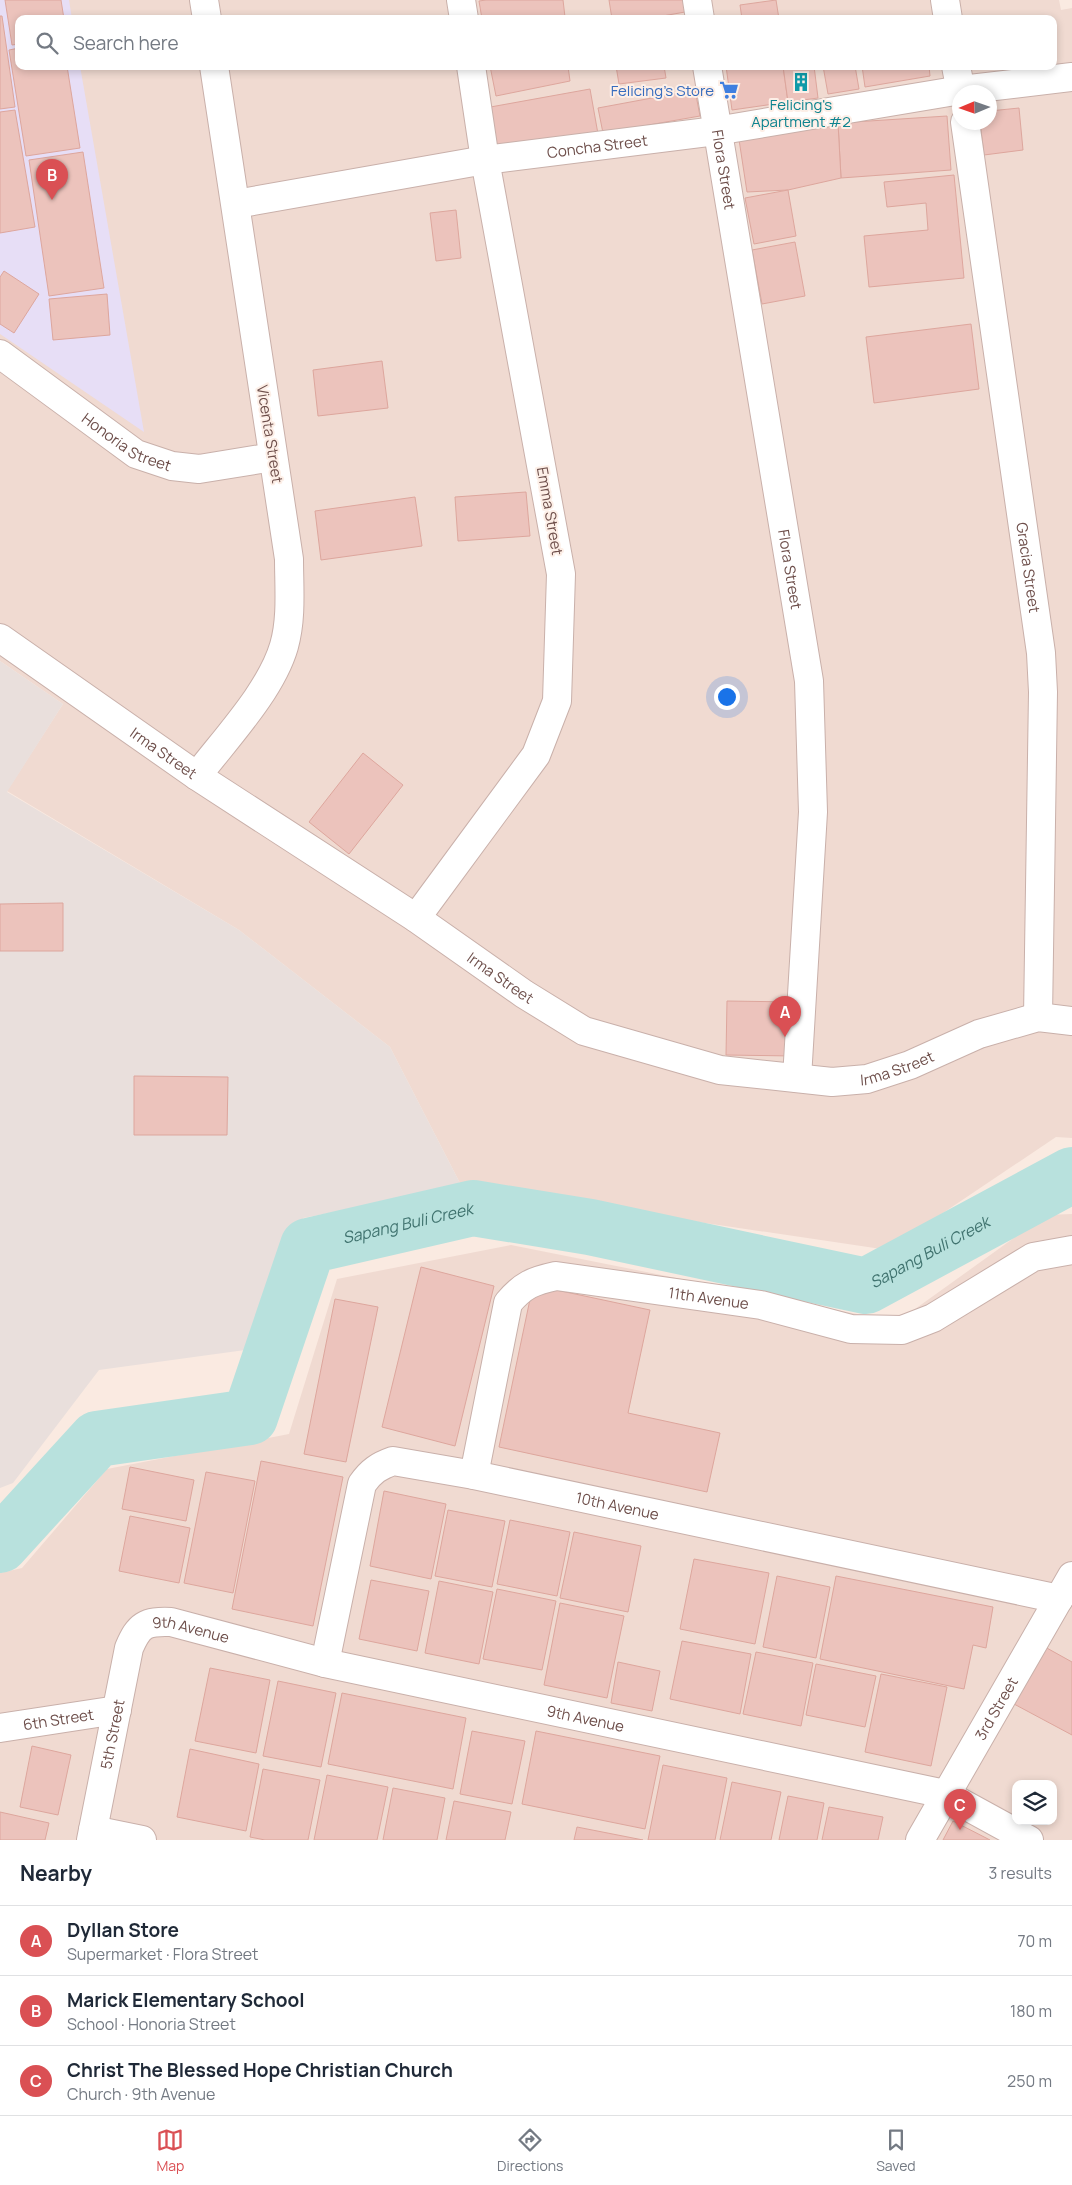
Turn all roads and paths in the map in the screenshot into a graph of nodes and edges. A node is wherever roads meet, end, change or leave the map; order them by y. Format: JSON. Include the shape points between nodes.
{"nodes":[{"id":1,"x":204,"y":0,"type":"edge"},
{"id":2,"x":461,"y":0,"type":"edge"},
{"id":3,"x":697,"y":0,"type":"edge"},
{"id":4,"x":944,"y":0,"type":"edge"},
{"id":5,"x":206,"y":15,"type":"edge"},
{"id":6,"x":463,"y":15,"type":"edge"},
{"id":7,"x":699,"y":15,"type":"edge"},
{"id":8,"x":947,"y":15,"type":"edge"},
{"id":9,"x":215,"y":70,"type":"edge"},
{"id":10,"x":472,"y":70,"type":"edge"},
{"id":11,"x":708,"y":70,"type":"edge"},
{"id":12,"x":1072,"y":77,"type":"edge"},
{"id":13,"x":959,"y":83,"type":"edge"},
{"id":14,"x":966,"y":130,"type":"edge"},
{"id":15,"x":716,"y":131,"type":"junction"},
{"id":16,"x":485,"y":160,"type":"junction"},
{"id":17,"x":236,"y":204,"type":"junction"},
{"id":18,"x":0,"y":354,"type":"edge"},
{"id":19,"x":273,"y":457,"type":"junction"},
{"id":20,"x":0,"y":638,"type":"edge"},
{"id":21,"x":197,"y":776,"type":"junction"},
{"id":22,"x":416,"y":918,"type":"junction"},
{"id":23,"x":1038,"y":1017,"type":"junction"},
{"id":24,"x":1072,"y":1021,"type":"edge"},
{"id":25,"x":797,"y":1078,"type":"junction"},
{"id":26,"x":1072,"y":1250,"type":"edge"},
{"id":27,"x":474,"y":1475,"type":"junction"},
{"id":28,"x":1066,"y":1587,"type":"edge"},
{"id":29,"x":137,"y":1630,"type":"joint"},
{"id":30,"x":325,"y":1663,"type":"junction"},
{"id":31,"x":117,"y":1710,"type":"junction"},
{"id":32,"x":0,"y":1728,"type":"edge"},
{"id":33,"x":945,"y":1794,"type":"junction"},
{"id":34,"x":92,"y":1835,"type":"edge"},
{"id":35,"x":142,"y":1840,"type":"edge"},
{"id":36,"x":920,"y":1840,"type":"edge"},
{"id":37,"x":1029,"y":1840,"type":"edge"}],
"edges":[{"from":1,"to":5,"type":"street"},
{"from":2,"to":6,"type":"street"},
{"from":3,"to":7,"type":"street"},
{"from":4,"to":8,"type":"street"},
{"from":9,"to":17,"type":"street","name":"Vicenta Street"},
{"from":10,"to":16,"type":"street","name":"Emma Street"},
{"from":11,"to":15,"type":"street","name":"Flora Street"},
{"from":12,"to":13,"type":"street","name":"Concha Street"},
{"from":13,"to":15,"type":"street","name":"Concha Street"},
{"from":14,"to":23,"type":"street","name":"Gracia Street","via":[[1041,653]]},
{"from":15,"to":16,"type":"street","name":"Concha Street"},
{"from":15,"to":25,"type":"street","name":"Flora Street","via":[[809,681],[813,812]]},
{"from":16,"to":17,"type":"street","name":"Concha Street"},
{"from":16,"to":22,"type":"street","name":"Emma Street","via":[[561,574],[557,701],[536,755]]},
{"from":17,"to":19,"type":"street","name":"Vicenta Street"},
{"from":18,"to":19,"type":"street","name":"Honoria Street","via":[[136,454],[172,466],[199,469]]},
{"from":19,"to":21,"type":"street","name":"Vicenta Street","via":[[289,558],[290,608],[284,646],[267,684]]},
{"from":20,"to":21,"type":"street","name":"Irma Street"},
{"from":21,"to":22,"type":"street","name":"Irma Street"},
{"from":22,"to":25,"type":"street","name":"Irma Street","via":[[524,994],[584,1031],[720,1070]]},
{"from":23,"to":24,"type":"street","name":"Irma Street"},
{"from":23,"to":25,"type":"street","name":"Irma Street","via":[[979,1034],[910,1065],[868,1079],[832,1082]]},
{"from":26,"to":27,"type":"street","name":"11th Avenue","via":[[1034,1257],[933,1318],[902,1330],[851,1330],[761,1305],[556,1276],[538,1280],[520,1289],[508,1303]]},
{"from":27,"to":28,"type":"street","name":"10th Avenue"},
{"from":27,"to":30,"type":"street","name":"10th Avenue","via":[[393,1461],[370,1473],[362,1484],[358,1499]]},
{"from":28,"to":33,"type":"street","name":"3rd Street"},
{"from":29,"to":30,"type":"street","name":"9th Avenue","via":[[153,1621],[171,1622]]},
{"from":29,"to":31,"type":"street","name":"5th Street","via":[[129,1648]]},
{"from":30,"to":33,"type":"street","name":"9th Avenue"},
{"from":31,"to":32,"type":"street","name":"6th Street"},
{"from":31,"to":34,"type":"street","name":"5th Street"},
{"from":33,"to":36,"type":"street","name":"3rd Street"},
{"from":33,"to":37,"type":"street","name":"9th Avenue"},
{"from":34,"to":35,"type":"street"}]}
